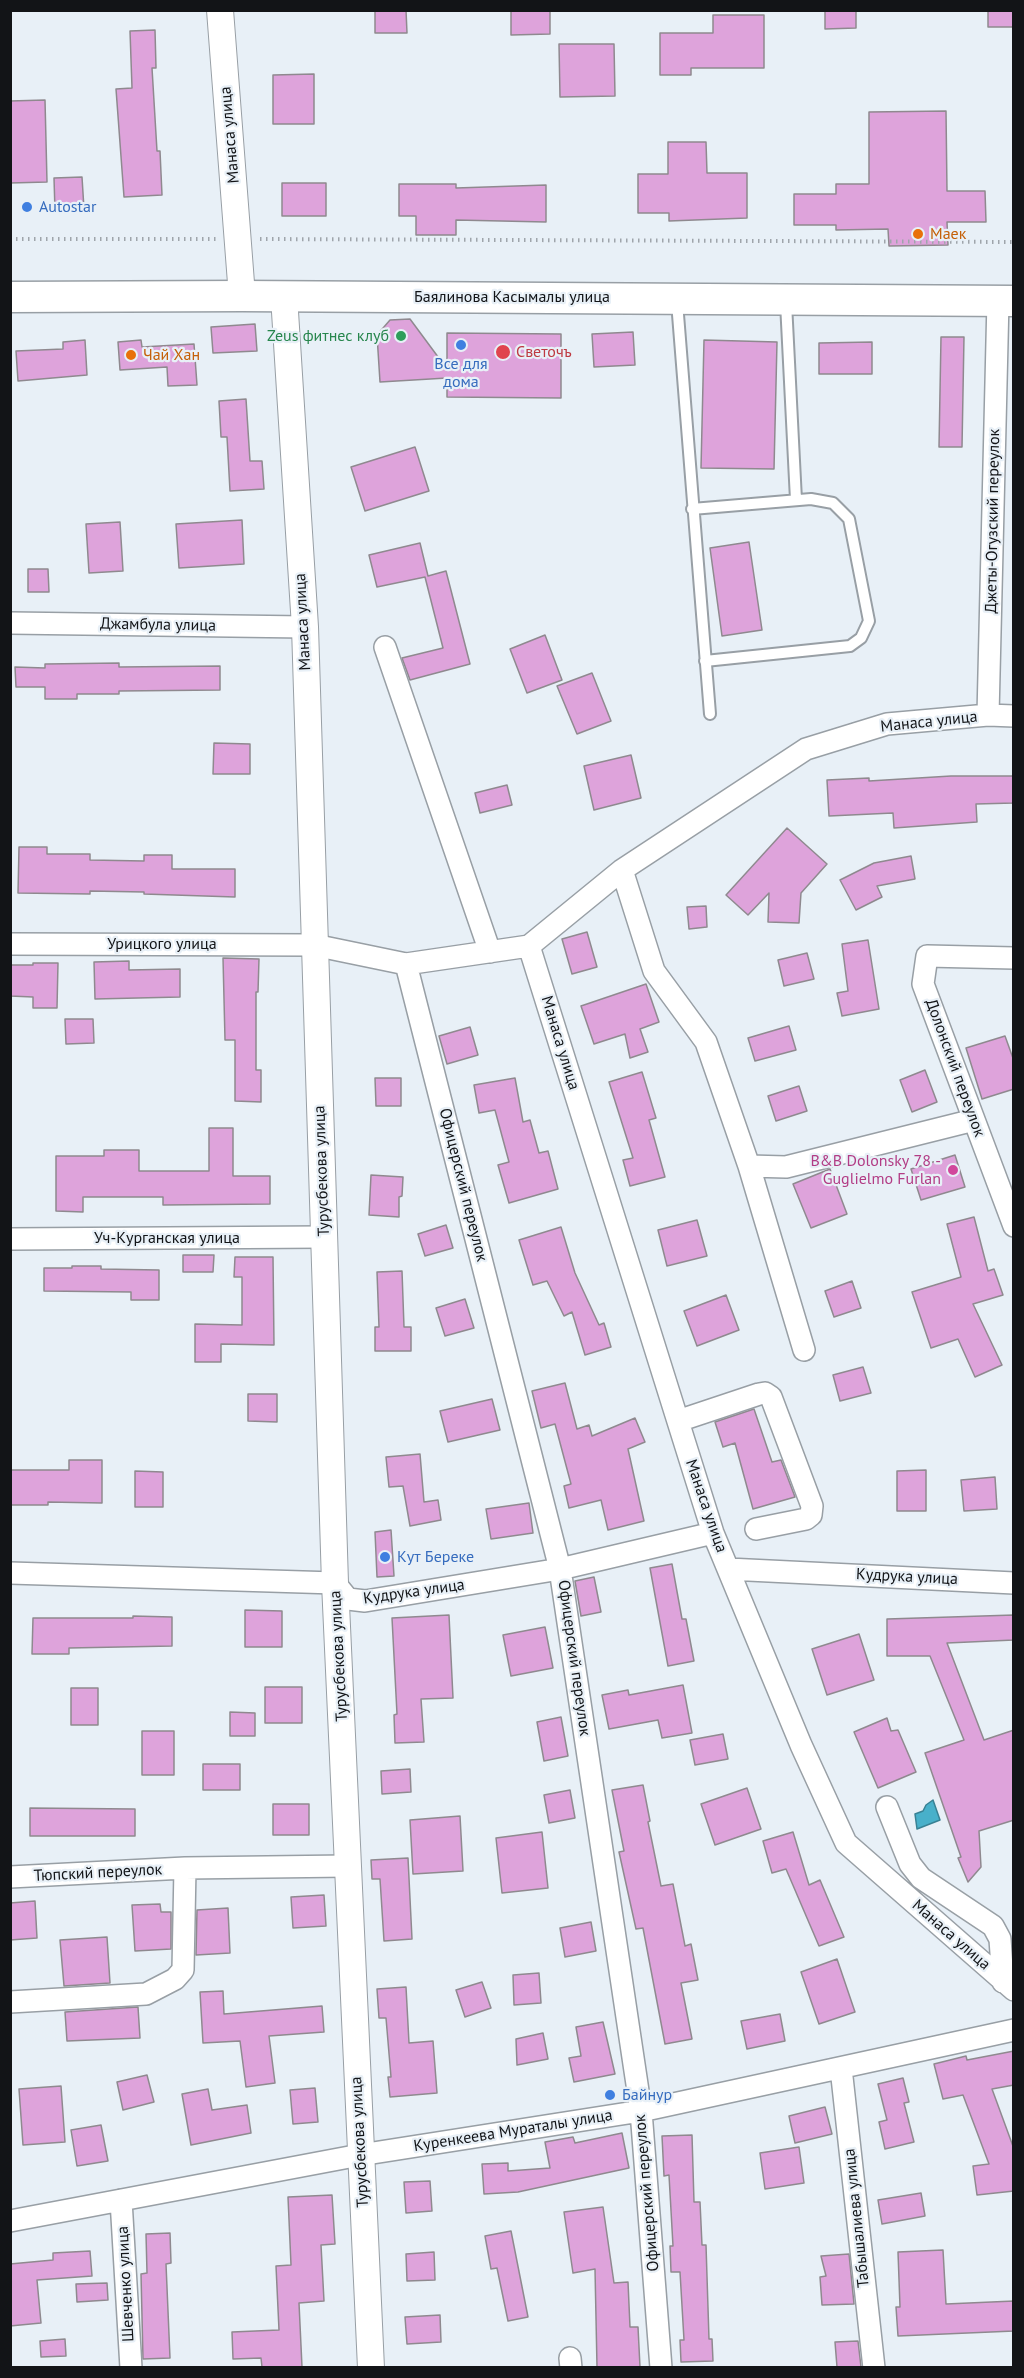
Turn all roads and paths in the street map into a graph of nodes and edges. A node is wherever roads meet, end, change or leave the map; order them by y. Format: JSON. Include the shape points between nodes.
{"nodes":[{"id":1,"x":220,"y":10,"type":"edge"},
{"id":2,"x":238,"y":238,"type":"junction"},
{"id":3,"x":10,"y":239,"type":"edge"},
{"id":4,"x":1014,"y":242,"type":"edge"},
{"id":5,"x":242,"y":296,"type":"junction"},
{"id":6,"x":284,"y":296,"type":"junction"},
{"id":7,"x":10,"y":297,"type":"edge"},
{"id":8,"x":677,"y":298,"type":"junction"},
{"id":9,"x":786,"y":299,"type":"junction"},
{"id":10,"x":1006,"y":301,"type":"edge"},
{"id":11,"x":796,"y":500,"type":"junction"},
{"id":12,"x":692,"y":509,"type":"junction"},
{"id":13,"x":10,"y":623,"type":"edge"},
{"id":14,"x":305,"y":627,"type":"junction"},
{"id":15,"x":385,"y":647,"type":"dead end"},
{"id":16,"x":705,"y":661,"type":"junction"},
{"id":17,"x":710,"y":714,"type":"dead end"},
{"id":18,"x":988,"y":716,"type":"junction"},
{"id":19,"x":1014,"y":716,"type":"edge"},
{"id":20,"x":622,"y":870,"type":"junction"},
{"id":21,"x":10,"y":944,"type":"edge"},
{"id":22,"x":314,"y":945,"type":"junction"},
{"id":23,"x":529,"y":946,"type":"junction"},
{"id":24,"x":490,"y":952,"type":"junction"},
{"id":25,"x":1014,"y":958,"type":"edge"},
{"id":26,"x":406,"y":964,"type":"junction"},
{"id":27,"x":974,"y":1120,"type":"junction"},
{"id":28,"x":749,"y":1166,"type":"junction"},
{"id":29,"x":1014,"y":1226,"type":"edge"},
{"id":30,"x":324,"y":1237,"type":"junction"},
{"id":31,"x":10,"y":1239,"type":"edge"},
{"id":32,"x":804,"y":1350,"type":"dead end"},
{"id":33,"x":678,"y":1421,"type":"junction"},
{"id":34,"x":756,"y":1529,"type":"dead end"},
{"id":35,"x":713,"y":1533,"type":"junction"},
{"id":36,"x":560,"y":1569,"type":"junction"},
{"id":37,"x":728,"y":1569,"type":"junction"},
{"id":38,"x":10,"y":1573,"type":"edge"},
{"id":39,"x":335,"y":1583,"type":"junction"},
{"id":40,"x":1014,"y":1583,"type":"edge"},
{"id":41,"x":887,"y":1807,"type":"dead end"},
{"id":42,"x":348,"y":1866,"type":"junction"},
{"id":43,"x":185,"y":1868,"type":"junction"},
{"id":44,"x":10,"y":1877,"type":"edge"},
{"id":45,"x":1008,"y":1986,"type":"edge"},
{"id":46,"x":10,"y":2002,"type":"edge"},
{"id":47,"x":1014,"y":2030,"type":"edge"},
{"id":48,"x":841,"y":2068,"type":"junction"},
{"id":49,"x":640,"y":2111,"type":"junction"},
{"id":50,"x":360,"y":2155,"type":"junction"},
{"id":51,"x":121,"y":2200,"type":"junction"},
{"id":52,"x":10,"y":2221,"type":"edge"},
{"id":53,"x":131,"y":2367,"type":"edge"},
{"id":54,"x":371,"y":2367,"type":"edge"},
{"id":55,"x":661,"y":2367,"type":"edge"},
{"id":56,"x":874,"y":2367,"type":"edge"}],
"edges":[{"from":1,"to":2,"type":"street","name":"Манаса улица"},
{"from":2,"to":3,"type":"path"},
{"from":2,"to":4,"type":"path"},
{"from":2,"to":5,"type":"street","name":"Манаса улица"},
{"from":5,"to":6,"type":"main road","name":"Баялинова Касымалы улица"},
{"from":5,"to":7,"type":"main road","name":"Баялинова Касымалы улица"},
{"from":6,"to":8,"type":"main road","name":"Баялинова Касымалы улица"},
{"from":6,"to":14,"type":"street","name":"Манаса улица"},
{"from":8,"to":9,"type":"main road","name":"Баялинова Касымалы улица"},
{"from":8,"to":12,"type":"lane"},
{"from":9,"to":10,"type":"main road","name":"Баялинова Касымалы улица"},
{"from":9,"to":11,"type":"lane"},
{"from":10,"to":18,"type":"street","name":"Джеты-Огузский переулок"},
{"from":11,"to":12,"type":"lane"},
{"from":11,"to":16,"type":"lane","via":[[833,503],[849,519],[869,621],[861,638],[849,646]]},
{"from":12,"to":16,"type":"lane"},
{"from":13,"to":14,"type":"street","name":"Джамбула улица"},
{"from":14,"to":22,"type":"street","name":"Манаса улица"},
{"from":15,"to":24,"type":"street"},
{"from":16,"to":17,"type":"lane"},
{"from":18,"to":19,"type":"street"},
{"from":18,"to":20,"type":"street","name":"Манаса улица","via":[[887,724],[806,749]]},
{"from":20,"to":23,"type":"street","name":"Манаса улица"},
{"from":20,"to":28,"type":"street","via":[[654,971],[706,1041]]},
{"from":21,"to":22,"type":"street","name":"Урицкого улица"},
{"from":22,"to":26,"type":"street"},
{"from":22,"to":30,"type":"street","name":"Турусбекова улица"},
{"from":23,"to":24,"type":"street"},
{"from":23,"to":33,"type":"street","name":"Манаса улица"},
{"from":24,"to":26,"type":"street"},
{"from":25,"to":27,"type":"street","name":"Долонский переулок","via":[[927,956],[923,984]]},
{"from":26,"to":36,"type":"street","name":"Офицерский переулок"},
{"from":27,"to":28,"type":"street","via":[[786,1167]]},
{"from":27,"to":29,"type":"street","name":"Долонский переулок"},
{"from":28,"to":32,"type":"street"},
{"from":30,"to":31,"type":"street","name":"Уч-Курганская улица"},
{"from":30,"to":39,"type":"street","name":"Турусбекова улица"},
{"from":33,"to":34,"type":"street","via":[[759,1394],[771,1397],[812,1506],[811,1515]]},
{"from":33,"to":35,"type":"street","name":"Манаса улица"},
{"from":35,"to":36,"type":"street","name":"Кудрука улица"},
{"from":35,"to":37,"type":"street","name":"Манаса улица"},
{"from":36,"to":39,"type":"street","name":"Кудрука улица","via":[[365,1601],[348,1599]]},
{"from":36,"to":49,"type":"street","name":"Офицерский переулок"},
{"from":37,"to":40,"type":"street","name":"Кудрука улица"},
{"from":37,"to":45,"type":"street","name":"Манаса улица","via":[[846,1843]]},
{"from":38,"to":39,"type":"street"},
{"from":39,"to":42,"type":"street","name":"Турусбекова улица"},
{"from":41,"to":45,"type":"street","via":[[910,1864],[921,1878],[993,1926],[1000,1939]]},
{"from":42,"to":43,"type":"street","name":"Тюпский переулок"},
{"from":42,"to":50,"type":"street","name":"Турусбекова улица"},
{"from":43,"to":44,"type":"street","name":"Тюпский переулок"},
{"from":43,"to":46,"type":"street","name":"Тюпский переулок","via":[[183,1970],[175,1979],[146,1994]]},
{"from":47,"to":48,"type":"street","name":"Куренкеева Мураталы улица"},
{"from":48,"to":49,"type":"street","name":"Куренкеева Мураталы улица"},
{"from":48,"to":56,"type":"street","name":"Табышалиева улица"},
{"from":49,"to":50,"type":"street","name":"Куренкеева Мураталы улица"},
{"from":49,"to":55,"type":"street","name":"Офицерский переулок"},
{"from":50,"to":51,"type":"street","name":"Куренкеева Мураталы улица"},
{"from":50,"to":54,"type":"street","name":"Турусбекова улица"},
{"from":51,"to":52,"type":"street","name":"Куренкеева Мураталы улица"},
{"from":51,"to":53,"type":"street","name":"Шевченко улица"}]}
